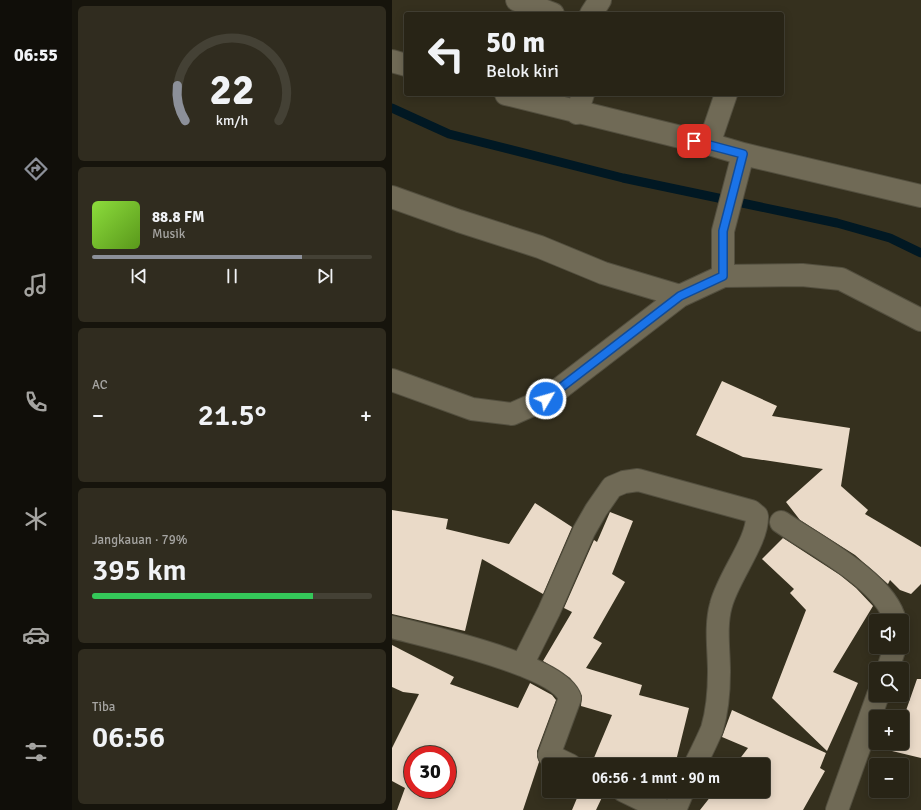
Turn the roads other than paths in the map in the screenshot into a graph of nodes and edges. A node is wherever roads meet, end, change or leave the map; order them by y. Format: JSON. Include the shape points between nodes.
{"nodes":[{"id":1,"x":517,"y":0,"type":"edge"},
{"id":2,"x":600,"y":0,"type":"edge"},
{"id":3,"x":548,"y":12,"type":"edge"},
{"id":4,"x":592,"y":12,"type":"edge"},
{"id":5,"x":392,"y":61,"type":"edge"},
{"id":6,"x":404,"y":64,"type":"edge"},
{"id":7,"x":522,"y":96,"type":"edge"},
{"id":8,"x":725,"y":96,"type":"edge"},
{"id":9,"x":554,"y":100,"type":"edge"},
{"id":10,"x":580,"y":103,"type":"edge"},
{"id":11,"x":709,"y":144,"type":"junction"},
{"id":12,"x":743,"y":154,"type":"junction"},
{"id":13,"x":921,"y":196,"type":"edge"},
{"id":14,"x":392,"y":197,"type":"edge"},
{"id":15,"x":723,"y":276,"type":"junction"},
{"id":16,"x":680,"y":296,"type":"junction"},
{"id":17,"x":921,"y":320,"type":"edge"},
{"id":18,"x":392,"y":380,"type":"edge"},
{"id":19,"x":781,"y":522,"type":"dead end"},
{"id":20,"x":893,"y":614,"type":"edge"},
{"id":21,"x":392,"y":628,"type":"edge"},
{"id":22,"x":522,"y":665,"type":"junction"},
{"id":23,"x":876,"y":702,"type":"edge"},
{"id":24,"x":555,"y":758,"type":"edge"},
{"id":25,"x":698,"y":758,"type":"edge"},
{"id":26,"x":638,"y":798,"type":"edge"},
{"id":27,"x":680,"y":798,"type":"edge"},
{"id":28,"x":663,"y":810,"type":"edge"},
{"id":29,"x":675,"y":810,"type":"edge"},
{"id":30,"x":837,"y":810,"type":"edge"}],
"edges":[{"from":1,"to":3,"type":"street"},
{"from":2,"to":4,"type":"street"},
{"from":5,"to":6,"type":"street"},
{"from":7,"to":9,"type":"street"},
{"from":8,"to":11,"type":"street"},
{"from":9,"to":10,"type":"street"},
{"from":10,"to":11,"type":"street"},
{"from":11,"to":12,"type":"street"},
{"from":12,"to":13,"type":"street"},
{"from":12,"to":15,"type":"street","via":[[723,231]]},
{"from":14,"to":16,"type":"street","via":[[540,247],[603,273]]},
{"from":15,"to":16,"type":"street"},
{"from":15,"to":17,"type":"street","via":[[802,275],[841,279]]},
{"from":16,"to":18,"type":"street","via":[[546,399],[512,414],[472,409]]},
{"from":19,"to":20,"type":"street","via":[[868,581]]},
{"from":21,"to":22,"type":"street","via":[[477,649]]},
{"from":22,"to":24,"type":"street","via":[[558,683],[568,692],[570,698],[549,755]]},
{"from":22,"to":25,"type":"street","via":[[584,531],[612,488],[624,482],[638,480],[751,511],[757,516],[757,527],[730,578],[718,618],[719,674],[716,708],[712,729]]},
{"from":23,"to":30,"type":"street"},
{"from":26,"to":28,"type":"street"},
{"from":27,"to":29,"type":"street"}]}
